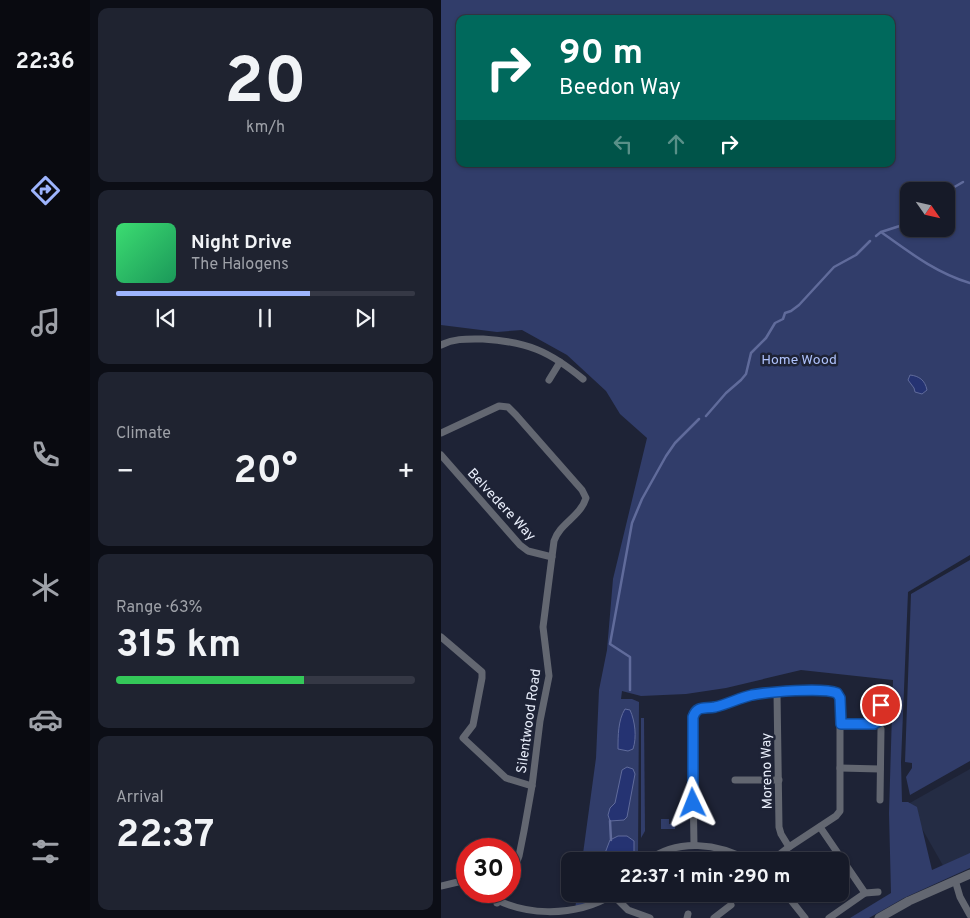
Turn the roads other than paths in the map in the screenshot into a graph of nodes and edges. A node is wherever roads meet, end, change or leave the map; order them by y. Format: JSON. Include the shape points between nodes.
{"nodes":[{"id":1,"x":441,"y":345,"type":"edge"},
{"id":2,"x":560,"y":362,"type":"junction"},
{"id":3,"x":583,"y":379,"type":"dead end"},
{"id":4,"x":549,"y":380,"type":"dead end"},
{"id":5,"x":441,"y":433,"type":"edge"},
{"id":6,"x":441,"y":455,"type":"edge"},
{"id":7,"x":552,"y":557,"type":"junction"},
{"id":8,"x":441,"y":637,"type":"edge"},
{"id":9,"x":777,"y":693,"type":"junction"},
{"id":10,"x":882,"y":694,"type":"dead end"},
{"id":11,"x":841,"y":724,"type":"junction"},
{"id":12,"x":881,"y":729,"type":"dead end"},
{"id":13,"x":840,"y":768,"type":"junction"},
{"id":14,"x":880,"y":769,"type":"junction"},
{"id":15,"x":735,"y":780,"type":"dead end"},
{"id":16,"x":779,"y":780,"type":"junction"},
{"id":17,"x":532,"y":786,"type":"junction"},
{"id":18,"x":880,"y":800,"type":"dead end"},
{"id":19,"x":820,"y":827,"type":"junction"},
{"id":20,"x":521,"y":845,"type":"edge"},
{"id":21,"x":694,"y":845,"type":"junction"},
{"id":22,"x":789,"y":846,"type":"junction"},
{"id":23,"x":664,"y":852,"type":"edge"},
{"id":24,"x":730,"y":852,"type":"edge"},
{"id":25,"x":782,"y":852,"type":"edge"},
{"id":26,"x":970,"y":874,"type":"edge"},
{"id":27,"x":955,"y":880,"type":"junction"},
{"id":28,"x":456,"y":882,"type":"edge"},
{"id":29,"x":441,"y":886,"type":"edge"},
{"id":30,"x":878,"y":892,"type":"dead end"},
{"id":31,"x":865,"y":893,"type":"junction"},
{"id":32,"x":600,"y":902,"type":"edge"},
{"id":33,"x":620,"y":902,"type":"edge"},
{"id":34,"x":792,"y":902,"type":"edge"},
{"id":35,"x":497,"y":903,"type":"edge"},
{"id":36,"x":731,"y":905,"type":"dead end"},
{"id":37,"x":970,"y":914,"type":"edge"},
{"id":38,"x":527,"y":916,"type":"edge"},
{"id":39,"x":802,"y":916,"type":"edge"},
{"id":40,"x":650,"y":918,"type":"edge"},
{"id":41,"x":714,"y":918,"type":"edge"},
{"id":42,"x":829,"y":918,"type":"edge"},
{"id":43,"x":879,"y":918,"type":"edge"}],
"edges":[{"from":1,"to":2,"type":"street","via":[[463,339],[501,340],[536,348]]},
{"from":2,"to":3,"type":"street"},
{"from":2,"to":4,"type":"street"},
{"from":5,"to":7,"type":"street","name":"Silentwood Road","via":[[499,406],[508,407],[516,415],[586,498],[581,509],[558,532]]},
{"from":6,"to":7,"type":"street","name":"Belvedere Way","via":[[520,545],[528,551]]},
{"from":7,"to":17,"type":"street","name":"Silentwood Road","via":[[543,627],[549,676]]},
{"from":8,"to":17,"type":"street","via":[[482,672],[473,725],[463,738],[506,778]]},
{"from":9,"to":11,"type":"street","via":[[837,693]]},
{"from":9,"to":16,"type":"street","name":"Moreno Way"},
{"from":9,"to":21,"type":"street","via":[[755,694],[694,712]]},
{"from":10,"to":11,"type":"street","via":[[881,715],[877,723]]},
{"from":11,"to":13,"type":"street"},
{"from":12,"to":14,"type":"street"},
{"from":13,"to":14,"type":"street"},
{"from":13,"to":19,"type":"street","via":[[840,811]]},
{"from":14,"to":18,"type":"street"},
{"from":15,"to":16,"type":"street"},
{"from":16,"to":22,"type":"street","name":"Moreno Way","via":[[779,827]]},
{"from":17,"to":20,"type":"street","name":"Silentwood Road"},
{"from":19,"to":22,"type":"street"},
{"from":19,"to":31,"type":"street"},
{"from":21,"to":23,"type":"street"},
{"from":21,"to":24,"type":"street"},
{"from":22,"to":25,"type":"street"},
{"from":26,"to":27,"type":"street"},
{"from":27,"to":37,"type":"street"},
{"from":27,"to":43,"type":"street"},
{"from":28,"to":29,"type":"street"},
{"from":30,"to":31,"type":"street"},
{"from":31,"to":42,"type":"street"},
{"from":32,"to":38,"type":"street","via":[[580,914],[553,918]]},
{"from":33,"to":40,"type":"street","via":[[628,910]]},
{"from":34,"to":39,"type":"street"},
{"from":35,"to":38,"type":"street"},
{"from":36,"to":41,"type":"street"}]}
